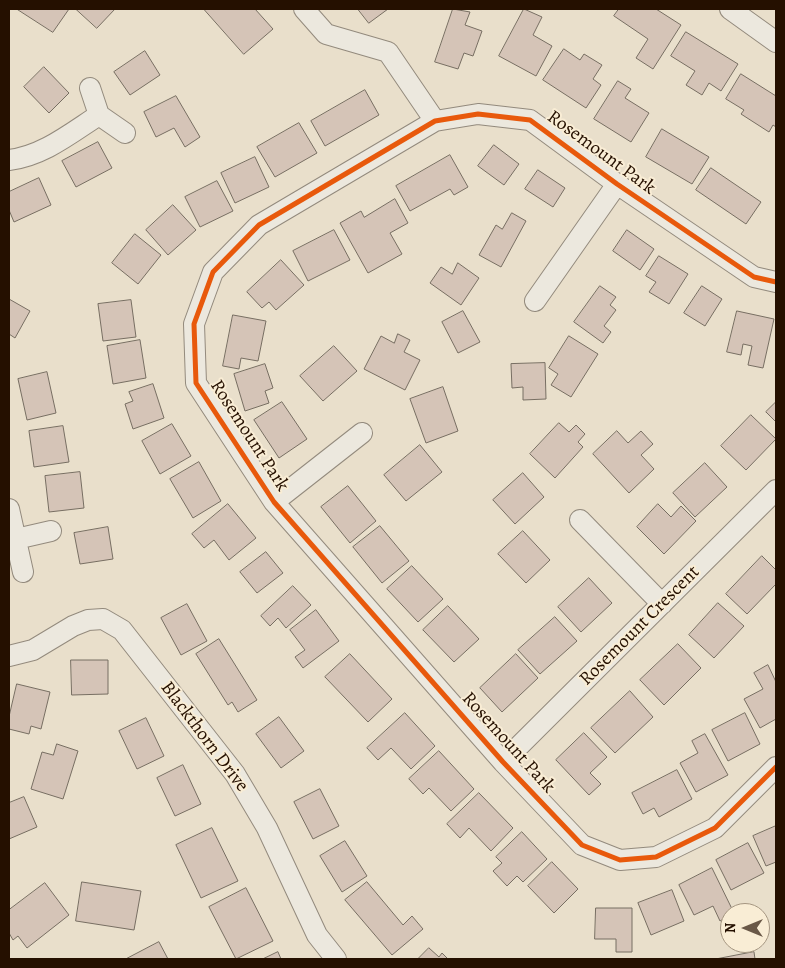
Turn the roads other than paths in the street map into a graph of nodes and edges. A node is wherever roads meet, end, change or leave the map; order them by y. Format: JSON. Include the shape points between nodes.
{"nodes":[{"id":1,"x":304,"y":9,"type":"edge"},
{"id":2,"x":730,"y":9,"type":"edge"},
{"id":3,"x":776,"y":42,"type":"edge"},
{"id":4,"x":90,"y":88,"type":"dead end"},
{"id":5,"x":99,"y":115,"type":"junction"},
{"id":6,"x":435,"y":121,"type":"junction"},
{"id":7,"x":125,"y":134,"type":"dead end"},
{"id":8,"x":9,"y":160,"type":"edge"},
{"id":9,"x":617,"y":184,"type":"junction"},
{"id":10,"x":776,"y":282,"type":"edge"},
{"id":11,"x":535,"y":301,"type":"dead end"},
{"id":12,"x":362,"y":433,"type":"dead end"},
{"id":13,"x":776,"y":490,"type":"edge"},
{"id":14,"x":274,"y":502,"type":"junction"},
{"id":15,"x":9,"y":509,"type":"edge"},
{"id":16,"x":580,"y":520,"type":"dead end"},
{"id":17,"x":51,"y":532,"type":"dead end"},
{"id":18,"x":16,"y":539,"type":"junction"},
{"id":19,"x":23,"y":572,"type":"dead end"},
{"id":20,"x":662,"y":604,"type":"junction"},
{"id":21,"x":9,"y":656,"type":"edge"},
{"id":22,"x":503,"y":762,"type":"junction"},
{"id":23,"x":776,"y":767,"type":"edge"},
{"id":24,"x":336,"y":959,"type":"edge"}],
"edges":[{"from":1,"to":6,"type":"street","via":[[326,34],[388,52]]},
{"from":2,"to":3,"type":"street"},
{"from":4,"to":5,"type":"street"},
{"from":5,"to":7,"type":"street"},
{"from":5,"to":8,"type":"street","via":[[45,149]]},
{"from":6,"to":9,"type":"street","name":"Rosemount Park","via":[[478,114],[530,120]]},
{"from":6,"to":14,"type":"street","name":"Rosemount Park","via":[[259,225],[213,272],[194,324],[196,383]]},
{"from":9,"to":10,"type":"street","name":"Rosemount Park","via":[[754,277]]},
{"from":9,"to":11,"type":"street"},
{"from":12,"to":14,"type":"street"},
{"from":13,"to":20,"type":"street","name":"Rosemount Crescent"},
{"from":14,"to":22,"type":"street","name":"Rosemount Park"},
{"from":15,"to":18,"type":"street"},
{"from":16,"to":20,"type":"street"},
{"from":17,"to":18,"type":"street"},
{"from":18,"to":19,"type":"street"},
{"from":20,"to":22,"type":"street","name":"Rosemount Crescent"},
{"from":21,"to":24,"type":"street","name":"Blackthorn Drive","via":[[33,650],[88,620],[103,619],[122,630],[235,774],[267,828],[317,935]]},
{"from":22,"to":23,"type":"street","name":"Rosemount Park","via":[[582,845],[620,860],[656,857],[715,828]]}]}
